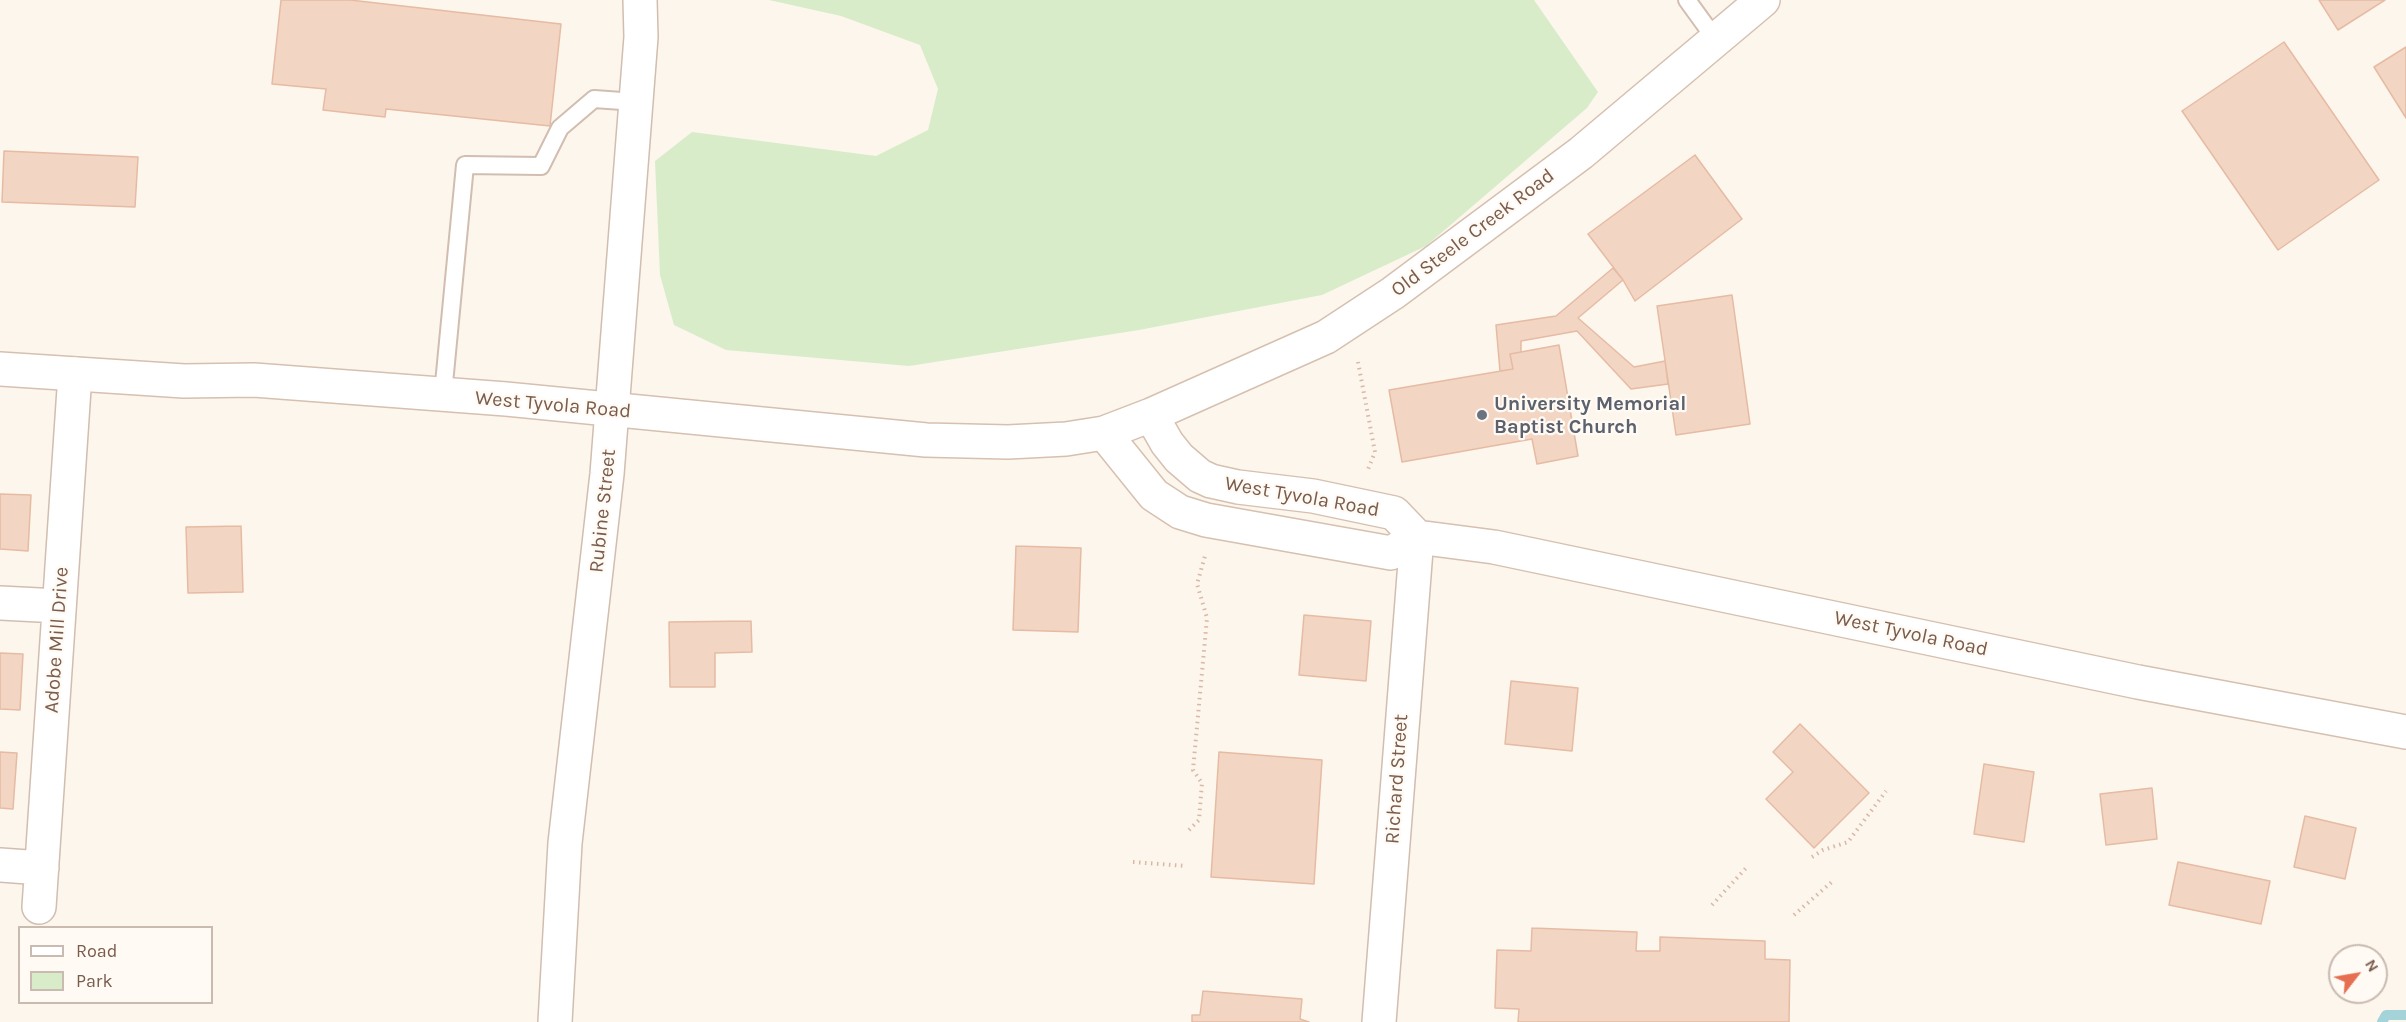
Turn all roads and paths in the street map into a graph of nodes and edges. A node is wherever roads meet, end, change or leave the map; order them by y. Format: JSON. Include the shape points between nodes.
{"nodes":[{"id":1,"x":640,"y":0,"type":"edge"},
{"id":2,"x":1687,"y":0,"type":"edge"},
{"id":3,"x":1763,"y":0,"type":"edge"},
{"id":4,"x":1716,"y":40,"type":"junction"},
{"id":5,"x":636,"y":102,"type":"junction"},
{"id":6,"x":1358,"y":362,"type":"dead end"},
{"id":7,"x":0,"y":369,"type":"edge"},
{"id":8,"x":75,"y":374,"type":"junction"},
{"id":9,"x":443,"y":394,"type":"junction"},
{"id":10,"x":612,"y":410,"type":"junction"},
{"id":11,"x":1151,"y":415,"type":"junction"},
{"id":12,"x":1104,"y":433,"type":"junction"},
{"id":13,"x":1364,"y":480,"type":"dead end"},
{"id":14,"x":1417,"y":537,"type":"junction"},
{"id":15,"x":1205,"y":555,"type":"dead end"},
{"id":16,"x":0,"y":603,"type":"edge"},
{"id":17,"x":59,"y":606,"type":"junction"},
{"id":18,"x":2406,"y":732,"type":"edge"},
{"id":19,"x":1886,"y":791,"type":"dead end"},
{"id":20,"x":1189,"y":830,"type":"dead end"},
{"id":21,"x":1812,"y":857,"type":"dead end"},
{"id":22,"x":1133,"y":862,"type":"dead end"},
{"id":23,"x":0,"y":865,"type":"edge"},
{"id":24,"x":1186,"y":866,"type":"dead end"},
{"id":25,"x":1747,"y":867,"type":"dead end"},
{"id":26,"x":42,"y":868,"type":"junction"},
{"id":27,"x":1833,"y":880,"type":"dead end"},
{"id":28,"x":1712,"y":905,"type":"dead end"},
{"id":29,"x":39,"y":907,"type":"dead end"},
{"id":30,"x":1794,"y":915,"type":"dead end"},
{"id":31,"x":555,"y":1022,"type":"edge"},
{"id":32,"x":1379,"y":1022,"type":"edge"}],
"edges":[{"from":1,"to":5,"type":"street","name":"Rubine Street"},
{"from":2,"to":4,"type":"lane"},
{"from":3,"to":4,"type":"street","name":"Old Steele Creek Road"},
{"from":4,"to":11,"type":"street","name":"Old Steele Creek Road","via":[[1581,153],[1384,299],[1326,337]]},
{"from":5,"to":9,"type":"lane","via":[[594,99],[560,128],[541,166],[465,165]]},
{"from":5,"to":10,"type":"street","name":"Rubine Street"},
{"from":6,"to":13,"type":"path","via":[[1375,452]]},
{"from":7,"to":8,"type":"street","name":"West Tyvola Road"},
{"from":8,"to":9,"type":"street","name":"West Tyvola Road","via":[[184,381],[254,380]]},
{"from":8,"to":17,"type":"street","name":"Adobe Mill Drive"},
{"from":9,"to":10,"type":"street","name":"West Tyvola Road"},
{"from":10,"to":12,"type":"street","name":"West Tyvola Road","via":[[926,440],[1008,442]]},
{"from":10,"to":31,"type":"street","name":"Rubine Street","via":[[565,843]]},
{"from":11,"to":12,"type":"street","name":"West Tyvola Road"},
{"from":11,"to":14,"type":"street","name":"West Tyvola Road","via":[[1179,458],[1200,476],[1238,487],[1313,496],[1394,513]]},
{"from":12,"to":14,"type":"street","name":"West Tyvola Road","via":[[1154,495],[1180,512],[1391,553]]},
{"from":14,"to":18,"type":"street","name":"West Tyvola Road","via":[[1494,547],[2138,682]]},
{"from":14,"to":32,"type":"street","name":"Richard Street"},
{"from":15,"to":20,"type":"path","via":[[1197,584],[1207,618],[1193,770],[1202,783],[1199,820]]},
{"from":16,"to":17,"type":"street"},
{"from":17,"to":26,"type":"street","name":"Adobe Mill Drive"},
{"from":19,"to":21,"type":"path","via":[[1848,842]]},
{"from":22,"to":24,"type":"path"},
{"from":23,"to":26,"type":"street"},
{"from":25,"to":28,"type":"path"},
{"from":26,"to":29,"type":"street","name":"Adobe Mill Drive"},
{"from":27,"to":30,"type":"path"}]}
